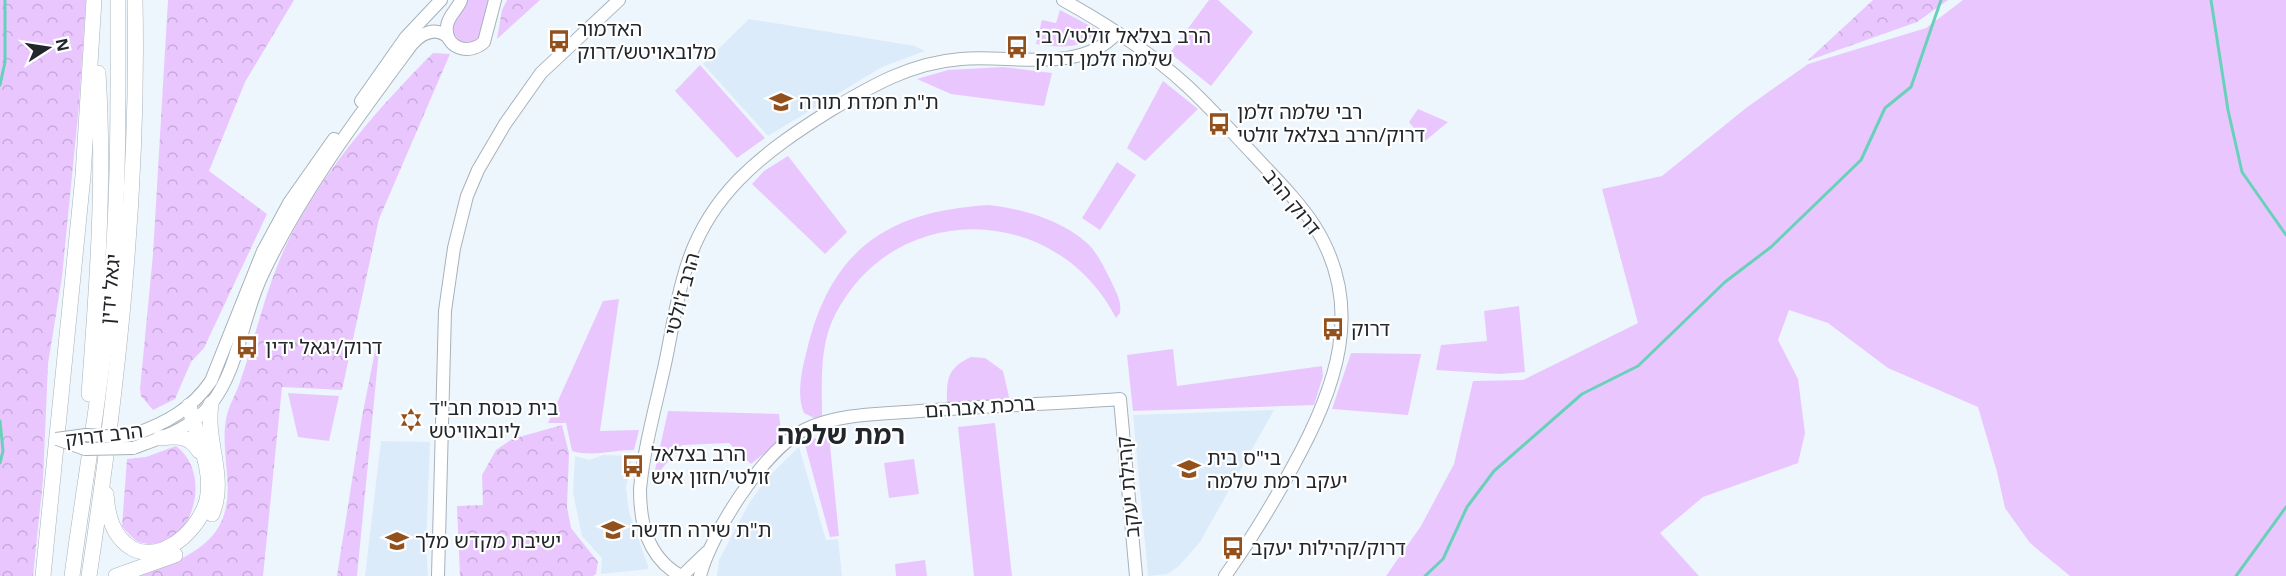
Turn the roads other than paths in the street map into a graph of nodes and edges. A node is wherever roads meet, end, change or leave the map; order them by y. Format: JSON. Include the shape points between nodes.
{"nodes":[{"id":1,"x":118,"y":0,"type":"edge"},
{"id":2,"x":135,"y":0,"type":"edge"},
{"id":3,"x":140,"y":0,"type":"edge"},
{"id":4,"x":441,"y":0,"type":"edge"},
{"id":5,"x":461,"y":0,"type":"edge"},
{"id":6,"x":495,"y":0,"type":"edge"},
{"id":7,"x":619,"y":0,"type":"edge"},
{"id":8,"x":1063,"y":0,"type":"edge"},
{"id":9,"x":94,"y":1,"type":"edge"},
{"id":10,"x":1117,"y":33,"type":"junction"},
{"id":11,"x":448,"y":37,"type":"junction"},
{"id":12,"x":136,"y":62,"type":"junction"},
{"id":13,"x":1120,"y":399,"type":"joint"},
{"id":14,"x":211,"y":404,"type":"junction"},
{"id":15,"x":189,"y":406,"type":"junction"},
{"id":16,"x":193,"y":423,"type":"junction"},
{"id":17,"x":160,"y":438,"type":"junction"},
{"id":18,"x":56,"y":439,"type":"junction"},
{"id":19,"x":205,"y":462,"type":"junction"},
{"id":20,"x":103,"y":477,"type":"junction"},
{"id":21,"x":79,"y":523,"type":"junction"},
{"id":22,"x":647,"y":541,"type":"junction"},
{"id":23,"x":711,"y":547,"type":"junction"},
{"id":24,"x":683,"y":575,"type":"edge"},
{"id":25,"x":43,"y":576,"type":"edge"},
{"id":26,"x":72,"y":576,"type":"edge"},
{"id":27,"x":89,"y":576,"type":"edge"},
{"id":28,"x":116,"y":576,"type":"edge"},
{"id":29,"x":438,"y":576,"type":"edge"},
{"id":30,"x":663,"y":576,"type":"edge"},
{"id":31,"x":700,"y":576,"type":"edge"},
{"id":32,"x":1136,"y":576,"type":"edge"},
{"id":33,"x":1225,"y":576,"type":"edge"}],
"edges":[{"from":1,"to":21,"type":"highway","name":"יגאל ידין","via":[[113,260]]},
{"from":2,"to":12,"type":"highway","name":"יגאל ידין"},
{"from":3,"to":12,"type":"highway"},
{"from":4,"to":15,"type":"street","name":"הרב דרוק","via":[[406,37],[279,221],[241,300],[218,368]]},
{"from":5,"to":11,"type":"street","via":[[448,20]]},
{"from":6,"to":11,"type":"street","via":[[487,37],[479,47],[462,49]]},
{"from":7,"to":29,"type":"street","via":[[541,73],[505,124],[466,196],[445,311]]},
{"from":8,"to":10,"type":"street","name":"דרוק הרב"},
{"from":9,"to":18,"type":"highway","via":[[84,164]]},
{"from":9,"to":21,"type":"highway","via":[[101,116],[99,213]]},
{"from":10,"to":22,"type":"street","name":"הרב ז'ולטי","via":[[1098,49],[1075,57],[961,58],[913,67],[875,84],[795,132],[741,176],[710,214],[683,279],[641,477],[640,506]]},
{"from":10,"to":33,"type":"street","name":"דרוק הרב","via":[[1198,96],[1302,208],[1325,245],[1339,283],[1343,324],[1328,396],[1271,506]]},
{"from":11,"to":14,"type":"street","name":"הרב דרוק","via":[[427,33],[412,44],[312,184],[261,276],[233,364]]},
{"from":12,"to":20,"type":"highway","name":"יגאל ידין","via":[[126,293]]},
{"from":13,"to":23,"type":"street","name":"ברכת אברהם","via":[[976,406],[841,419],[816,425],[797,434],[770,458],[743,492]]},
{"from":13,"to":32,"type":"street","name":"קהילת יעקב"},
{"from":14,"to":16,"type":"street","name":"הרב דרוק"},
{"from":14,"to":28,"type":"highway","via":[[209,428],[219,480],[216,504],[207,523],[195,540],[175,555]]},
{"from":15,"to":16,"type":"highway"},
{"from":15,"to":18,"type":"street","name":"הרב דרוק","bridge":true,"via":[[168,421],[135,434]]},
{"from":16,"to":17,"type":"street","name":"הרב דרוק"},
{"from":16,"to":19,"type":"highway"},
{"from":17,"to":18,"type":"street","name":"הרב דרוק","bridge":true,"via":[[133,448],[85,449]]},
{"from":17,"to":19,"type":"highway","via":[[176,436],[193,441]]},
{"from":18,"to":25,"type":"highway"},
{"from":19,"to":20,"type":"highway","via":[[208,489],[203,512],[184,538],[157,551],[136,550],[121,540],[108,514]]},
{"from":20,"to":27,"type":"highway","name":"יגאל ידין"},
{"from":21,"to":26,"type":"highway","name":"יגאל ידין"},
{"from":22,"to":24,"type":"street","name":"הרב ז'ולטי","via":[[660,560]]},
{"from":22,"to":30,"type":"street"},
{"from":23,"to":24,"type":"street"},
{"from":23,"to":31,"type":"street"}]}
